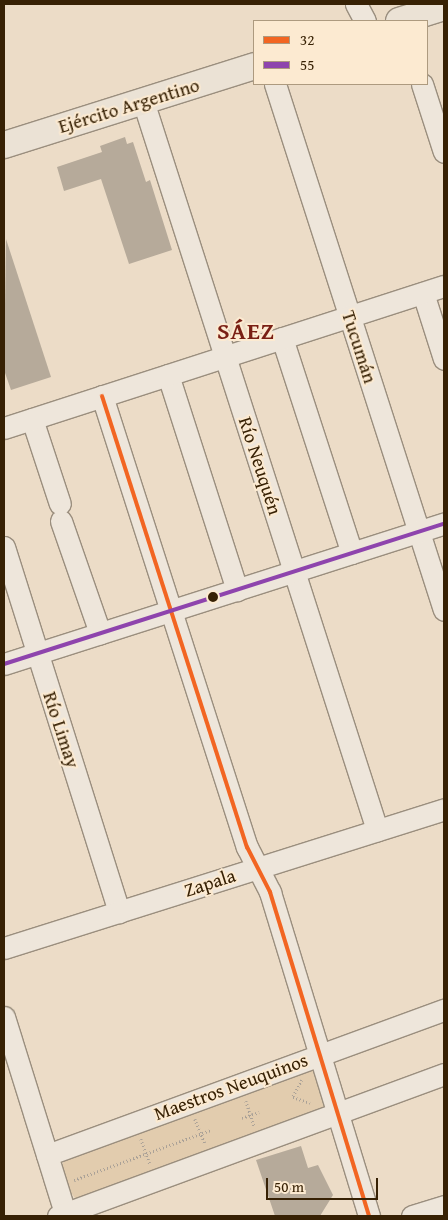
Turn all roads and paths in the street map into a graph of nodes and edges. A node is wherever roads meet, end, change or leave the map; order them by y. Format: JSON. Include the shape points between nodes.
{"nodes":[{"id":1,"x":356,"y":4,"type":"edge"},
{"id":2,"x":444,"y":7,"type":"edge"},
{"id":3,"x":364,"y":20,"type":"edge"},
{"id":4,"x":404,"y":20,"type":"edge"},
{"id":5,"x":253,"y":66,"type":"edge"},
{"id":6,"x":274,"y":85,"type":"edge"},
{"id":7,"x":422,"y":85,"type":"edge"},
{"id":8,"x":143,"y":101,"type":"junction"},
{"id":9,"x":4,"y":145,"type":"edge"},
{"id":10,"x":444,"y":152,"type":"edge"},
{"id":11,"x":444,"y":286,"type":"edge"},
{"id":12,"x":423,"y":293,"type":"junction"},
{"id":13,"x":350,"y":316,"type":"junction"},
{"id":14,"x":282,"y":338,"type":"junction"},
{"id":15,"x":225,"y":357,"type":"junction"},
{"id":16,"x":444,"y":359,"type":"edge"},
{"id":17,"x":168,"y":375,"type":"junction"},
{"id":18,"x":102,"y":396,"type":"junction"},
{"id":19,"x":32,"y":419,"type":"junction"},
{"id":20,"x":4,"y":428,"type":"edge"},
{"id":21,"x":444,"y":524,"type":"edge"},
{"id":22,"x":419,"y":532,"type":"junction"},
{"id":23,"x":4,"y":547,"type":"edge"},
{"id":24,"x":352,"y":553,"type":"junction"},
{"id":25,"x":294,"y":572,"type":"junction"},
{"id":26,"x":237,"y":590,"type":"junction"},
{"id":27,"x":171,"y":610,"type":"junction"},
{"id":28,"x":444,"y":610,"type":"edge"},
{"id":29,"x":100,"y":633,"type":"junction"},
{"id":30,"x":37,"y":653,"type":"junction"},
{"id":31,"x":4,"y":664,"type":"edge"},
{"id":32,"x":444,"y":809,"type":"edge"},
{"id":33,"x":377,"y":830,"type":"junction"},
{"id":34,"x":258,"y":868,"type":"junction"},
{"id":35,"x":119,"y":912,"type":"junction"},
{"id":36,"x":4,"y":948,"type":"edge"},
{"id":37,"x":444,"y":1010,"type":"edge"},
{"id":38,"x":4,"y":1017,"type":"edge"},
{"id":39,"x":320,"y":1055,"type":"junction"},
{"id":40,"x":444,"y":1074,"type":"edge"},
{"id":41,"x":305,"y":1076,"type":"dead end"},
{"id":42,"x":243,"y":1092,"type":"dead end"},
{"id":43,"x":293,"y":1097,"type":"junction"},
{"id":44,"x":288,"y":1098,"type":"dead end"},
{"id":45,"x":312,"y":1104,"type":"dead end"},
{"id":46,"x":192,"y":1111,"type":"dead end"},
{"id":47,"x":258,"y":1112,"type":"dead end"},
{"id":48,"x":337,"y":1114,"type":"junction"},
{"id":49,"x":250,"y":1115,"type":"junction"},
{"id":50,"x":242,"y":1118,"type":"dead end"},
{"id":51,"x":211,"y":1130,"type":"dead end"},
{"id":52,"x":138,"y":1131,"type":"dead end"},
{"id":53,"x":256,"y":1132,"type":"dead end"},
{"id":54,"x":201,"y":1134,"type":"junction"},
{"id":55,"x":207,"y":1150,"type":"dead end"},
{"id":56,"x":146,"y":1154,"type":"junction"},
{"id":57,"x":46,"y":1155,"type":"junction"},
{"id":58,"x":152,"y":1170,"type":"dead end"},
{"id":59,"x":70,"y":1173,"type":"dead end"},
{"id":60,"x":73,"y":1180,"type":"junction"},
{"id":61,"x":75,"y":1186,"type":"dead end"},
{"id":62,"x":444,"y":1206,"type":"edge"},
{"id":63,"x":63,"y":1215,"type":"edge"},
{"id":64,"x":369,"y":1216,"type":"edge"},
{"id":65,"x":412,"y":1216,"type":"edge"}],
"edges":[{"from":1,"to":3,"type":"street"},
{"from":2,"to":4,"type":"main road"},
{"from":5,"to":8,"type":"main road","name":"Ejército Argentino"},
{"from":6,"to":13,"type":"street","name":"Tucumán"},
{"from":7,"to":10,"type":"street"},
{"from":8,"to":9,"type":"main road","name":"Ejército Argentino"},
{"from":8,"to":15,"type":"street","name":"Río Neuquén"},
{"from":11,"to":12,"type":"street"},
{"from":12,"to":13,"type":"street"},
{"from":12,"to":16,"type":"street"},
{"from":13,"to":14,"type":"street"},
{"from":13,"to":22,"type":"street","name":"Tucumán"},
{"from":14,"to":15,"type":"street"},
{"from":14,"to":24,"type":"street"},
{"from":15,"to":17,"type":"street"},
{"from":15,"to":25,"type":"street","name":"Río Neuquén"},
{"from":17,"to":18,"type":"street"},
{"from":17,"to":26,"type":"street"},
{"from":18,"to":19,"type":"street"},
{"from":18,"to":27,"type":"street"},
{"from":19,"to":20,"type":"street"},
{"from":19,"to":29,"type":"street"},
{"from":21,"to":22,"type":"street"},
{"from":22,"to":24,"type":"street"},
{"from":22,"to":28,"type":"street","name":"Tucumán"},
{"from":23,"to":30,"type":"street","name":"Río Limay"},
{"from":24,"to":25,"type":"street"},
{"from":25,"to":26,"type":"street"},
{"from":25,"to":33,"type":"street","name":"Río Neuquén"},
{"from":26,"to":27,"type":"street"},
{"from":27,"to":29,"type":"street"},
{"from":27,"to":34,"type":"street","via":[[247,847]]},
{"from":29,"to":30,"type":"street"},
{"from":30,"to":31,"type":"street"},
{"from":30,"to":35,"type":"street","name":"Río Limay"},
{"from":32,"to":33,"type":"street","name":"Zapala"},
{"from":33,"to":34,"type":"street","name":"Zapala"},
{"from":34,"to":35,"type":"street","name":"Zapala"},
{"from":34,"to":39,"type":"street","via":[[270,892]]},
{"from":35,"to":36,"type":"street","name":"Zapala"},
{"from":37,"to":39,"type":"street","name":"Maestros Neuquinos"},
{"from":38,"to":57,"type":"street"},
{"from":39,"to":48,"type":"street"},
{"from":39,"to":57,"type":"street","name":"Maestros Neuquinos"},
{"from":40,"to":48,"type":"street"},
{"from":41,"to":43,"type":"path"},
{"from":42,"to":49,"type":"path"},
{"from":43,"to":44,"type":"path"},
{"from":43,"to":45,"type":"path"},
{"from":46,"to":54,"type":"path"},
{"from":47,"to":49,"type":"path"},
{"from":48,"to":63,"type":"street"},
{"from":48,"to":64,"type":"street"},
{"from":49,"to":50,"type":"path"},
{"from":49,"to":53,"type":"path"},
{"from":51,"to":54,"type":"path"},
{"from":52,"to":56,"type":"path"},
{"from":54,"to":55,"type":"path"},
{"from":54,"to":56,"type":"path"},
{"from":56,"to":58,"type":"path"},
{"from":56,"to":60,"type":"path"},
{"from":57,"to":63,"type":"street"},
{"from":59,"to":60,"type":"path"},
{"from":60,"to":61,"type":"path"},
{"from":62,"to":65,"type":"street"}]}
